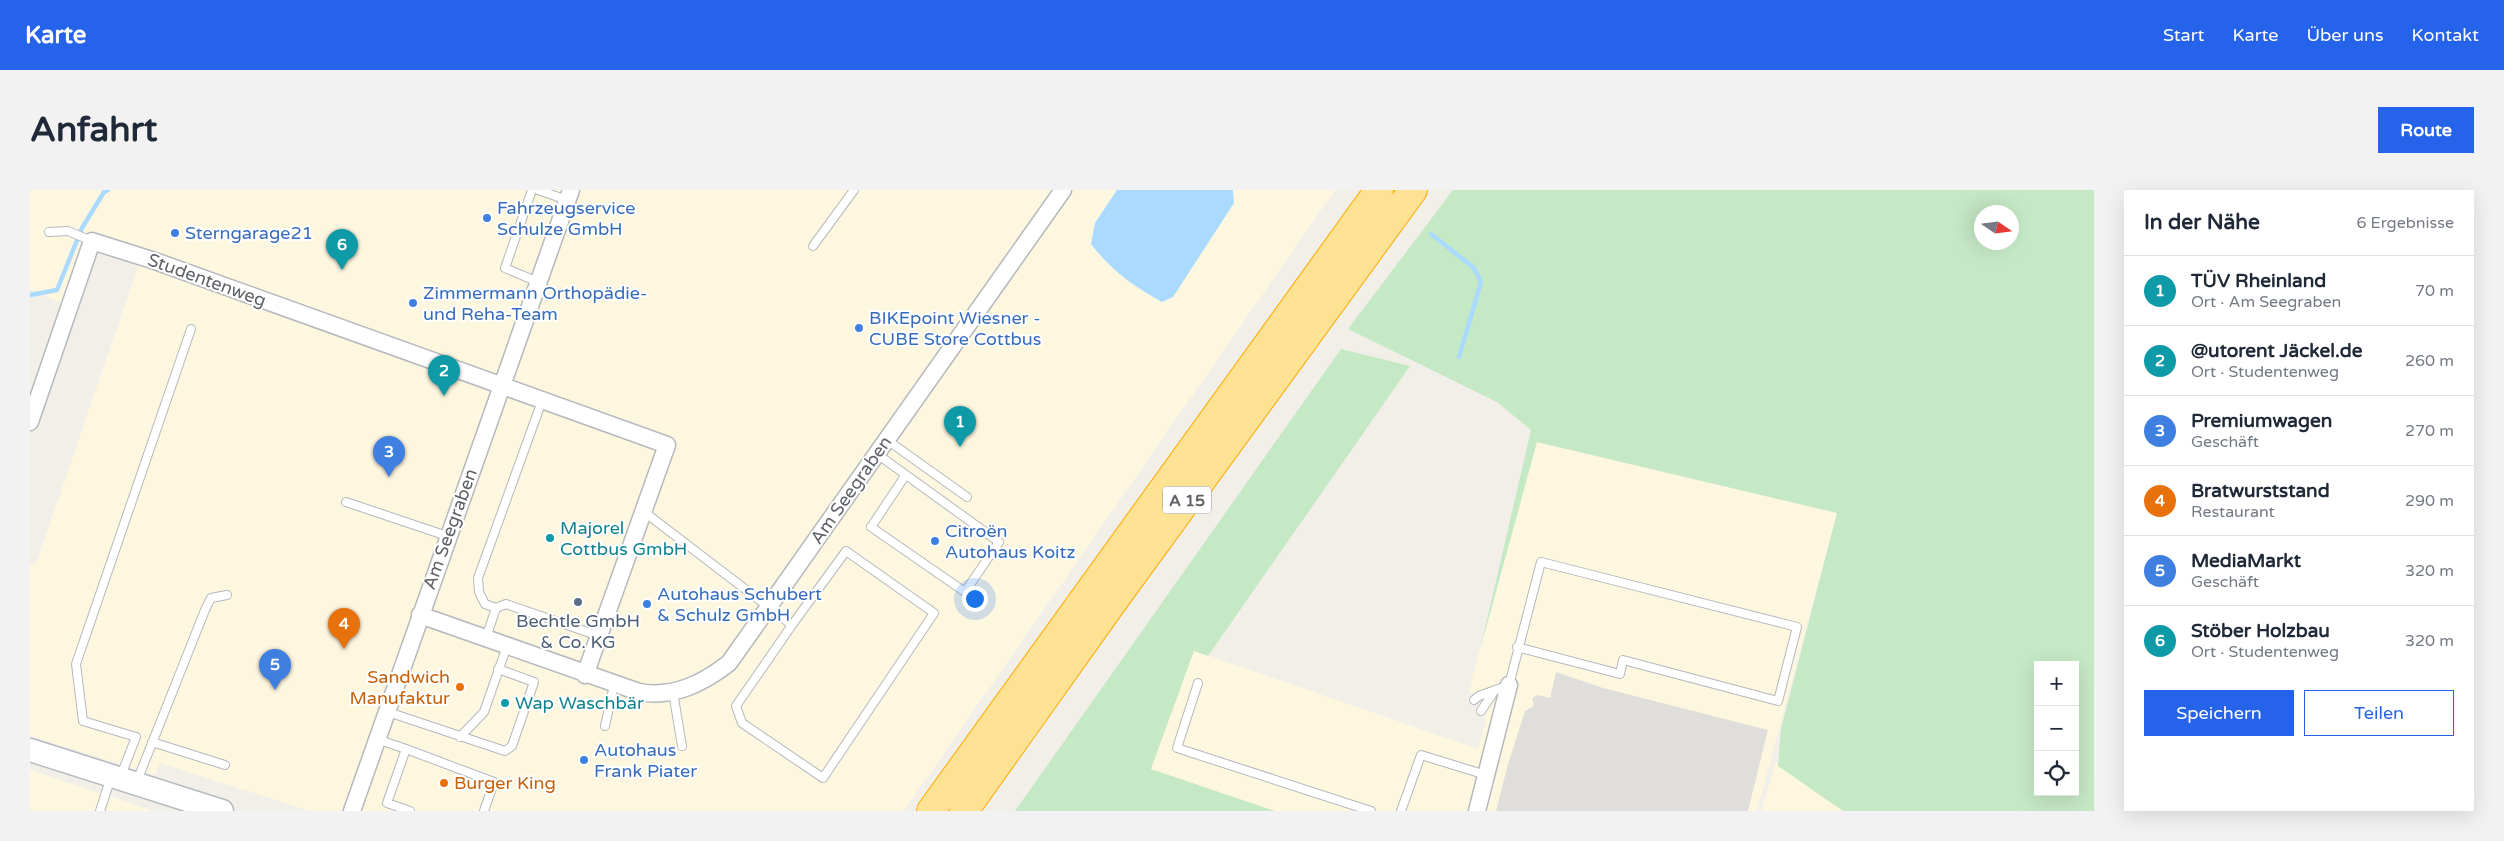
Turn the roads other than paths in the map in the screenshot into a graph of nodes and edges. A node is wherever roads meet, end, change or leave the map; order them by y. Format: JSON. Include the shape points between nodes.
{"nodes":[{"id":1,"x":532,"y":190,"type":"edge"},
{"id":2,"x":538,"y":190,"type":"edge"},
{"id":3,"x":854,"y":190,"type":"edge"},
{"id":4,"x":1063,"y":190,"type":"edge"},
{"id":5,"x":1379,"y":190,"type":"edge"},
{"id":6,"x":1413,"y":190,"type":"edge"},
{"id":7,"x":569,"y":195,"type":"edge"},
{"id":8,"x":50,"y":232,"type":"dead end"},
{"id":9,"x":89,"y":240,"type":"junction"},
{"id":10,"x":813,"y":246,"type":"dead end"},
{"id":11,"x":538,"y":282,"type":"junction"},
{"id":12,"x":191,"y":329,"type":"dead end"},
{"id":13,"x":501,"y":386,"type":"junction"},
{"id":14,"x":542,"y":401,"type":"junction"},
{"id":15,"x":30,"y":422,"type":"edge"},
{"id":16,"x":887,"y":440,"type":"junction"},
{"id":17,"x":877,"y":454,"type":"junction"},
{"id":18,"x":905,"y":476,"type":"junction"},
{"id":19,"x":967,"y":497,"type":"dead end"},
{"id":20,"x":346,"y":502,"type":"dead end"},
{"id":21,"x":644,"y":511,"type":"junction"},
{"id":22,"x":447,"y":536,"type":"junction"},
{"id":23,"x":226,"y":595,"type":"dead end"},
{"id":24,"x":768,"y":607,"type":"junction"},
{"id":25,"x":496,"y":608,"type":"junction"},
{"id":26,"x":420,"y":614,"type":"junction"},
{"id":27,"x":792,"y":625,"type":"junction"},
{"id":28,"x":599,"y":636,"type":"junction"},
{"id":29,"x":486,"y":638,"type":"junction"},
{"id":30,"x":507,"y":646,"type":"junction"},
{"id":31,"x":1518,"y":646,"type":"junction"},
{"id":32,"x":498,"y":669,"type":"junction"},
{"id":33,"x":585,"y":675,"type":"junction"},
{"id":34,"x":1198,"y":683,"type":"dead end"},
{"id":35,"x":614,"y":685,"type":"junction"},
{"id":36,"x":1502,"y":687,"type":"junction"},
{"id":37,"x":673,"y":692,"type":"junction"},
{"id":38,"x":1474,"y":700,"type":"dead end"},
{"id":39,"x":386,"y":711,"type":"junction"},
{"id":40,"x":1481,"y":711,"type":"dead end"},
{"id":41,"x":605,"y":726,"type":"dead end"},
{"id":42,"x":460,"y":737,"type":"junction"},
{"id":43,"x":376,"y":739,"type":"junction"},
{"id":44,"x":152,"y":742,"type":"junction"},
{"id":45,"x":682,"y":746,"type":"dead end"},
{"id":46,"x":406,"y":749,"type":"junction"},
{"id":47,"x":30,"y":750,"type":"edge"},
{"id":48,"x":225,"y":765,"type":"dead end"},
{"id":49,"x":1486,"y":775,"type":"junction"},
{"id":50,"x":122,"y":780,"type":"junction"},
{"id":51,"x":100,"y":811,"type":"edge"},
{"id":52,"x":222,"y":811,"type":"edge"},
{"id":53,"x":352,"y":811,"type":"edge"},
{"id":54,"x":410,"y":811,"type":"edge"},
{"id":55,"x":484,"y":811,"type":"edge"},
{"id":56,"x":931,"y":811,"type":"edge"},
{"id":57,"x":964,"y":811,"type":"edge"},
{"id":58,"x":1371,"y":811,"type":"edge"},
{"id":59,"x":1401,"y":811,"type":"edge"},
{"id":60,"x":1476,"y":811,"type":"edge"}],
"edges":[{"from":1,"to":11,"type":"lane","via":[[506,268]]},
{"from":2,"to":7,"type":"lane"},
{"from":3,"to":10,"type":"lane"},
{"from":4,"to":16,"type":"street","name":"Am Seegraben"},
{"from":5,"to":56,"type":"highway","number":"A 15"},
{"from":6,"to":57,"type":"highway","number":"A 15"},
{"from":7,"to":11,"type":"street","name":"Am Seegraben"},
{"from":8,"to":9,"type":"lane","via":[[68,231]]},
{"from":9,"to":13,"type":"street","name":"Studentenweg"},
{"from":9,"to":15,"type":"street"},
{"from":11,"to":13,"type":"street","name":"Am Seegraben"},
{"from":12,"to":50,"type":"lane","via":[[76,664],[83,721],[136,737]]},
{"from":13,"to":14,"type":"street"},
{"from":13,"to":22,"type":"street","name":"Am Seegraben"},
{"from":14,"to":21,"type":"street","via":[[667,445]]},
{"from":14,"to":25,"type":"lane","via":[[478,578],[479,592],[485,604]]},
{"from":16,"to":17,"type":"street","name":"Am Seegraben"},
{"from":16,"to":19,"type":"lane"},
{"from":17,"to":18,"type":"lane"},
{"from":17,"to":24,"type":"street","name":"Am Seegraben"},
{"from":18,"to":18,"type":"lane","via":[[999,542],[965,592],[871,527]]},
{"from":20,"to":22,"type":"lane"},
{"from":21,"to":24,"type":"lane"},
{"from":21,"to":28,"type":"street"},
{"from":22,"to":26,"type":"street","name":"Am Seegraben"},
{"from":23,"to":44,"type":"lane","via":[[211,598]]},
{"from":24,"to":27,"type":"lane"},
{"from":24,"to":37,"type":"street","name":"Am Seegraben","via":[[729,663],[698,683]]},
{"from":25,"to":28,"type":"lane","via":[[506,604]]},
{"from":25,"to":29,"type":"lane"},
{"from":26,"to":29,"type":"street","name":"Am Seegraben"},
{"from":26,"to":39,"type":"street","name":"Am Seegraben"},
{"from":27,"to":27,"type":"lane","via":[[846,551],[934,612],[823,778],[742,723],[736,706]]},
{"from":28,"to":33,"type":"street"},
{"from":29,"to":30,"type":"street","name":"Am Seegraben"},
{"from":30,"to":32,"type":"lane"},
{"from":30,"to":33,"type":"street","name":"Am Seegraben"},
{"from":31,"to":31,"type":"lane","via":[[1541,562],[1797,627],[1778,701],[1623,660],[1620,674]]},
{"from":31,"to":36,"type":"lane"},
{"from":32,"to":42,"type":"lane","via":[[484,712]]},
{"from":32,"to":42,"type":"lane","via":[[534,682],[512,746],[500,751]]},
{"from":33,"to":35,"type":"street","name":"Am Seegraben"},
{"from":34,"to":58,"type":"lane","via":[[1176,748]]},
{"from":35,"to":37,"type":"street","name":"Am Seegraben","via":[[649,694]]},
{"from":35,"to":41,"type":"lane"},
{"from":36,"to":38,"type":"lane"},
{"from":36,"to":40,"type":"lane"},
{"from":36,"to":49,"type":"street"},
{"from":37,"to":45,"type":"lane"},
{"from":39,"to":42,"type":"lane"},
{"from":39,"to":43,"type":"street","name":"Am Seegraben"},
{"from":43,"to":46,"type":"lane"},
{"from":43,"to":53,"type":"street","name":"Am Seegraben"},
{"from":44,"to":48,"type":"lane"},
{"from":44,"to":50,"type":"lane"},
{"from":46,"to":54,"type":"lane","via":[[386,803]]},
{"from":46,"to":55,"type":"lane","via":[[494,782]]},
{"from":47,"to":50,"type":"main road"},
{"from":49,"to":59,"type":"lane","via":[[1421,755]]},
{"from":49,"to":60,"type":"street"},
{"from":50,"to":51,"type":"lane"},
{"from":50,"to":52,"type":"main road"}]}
